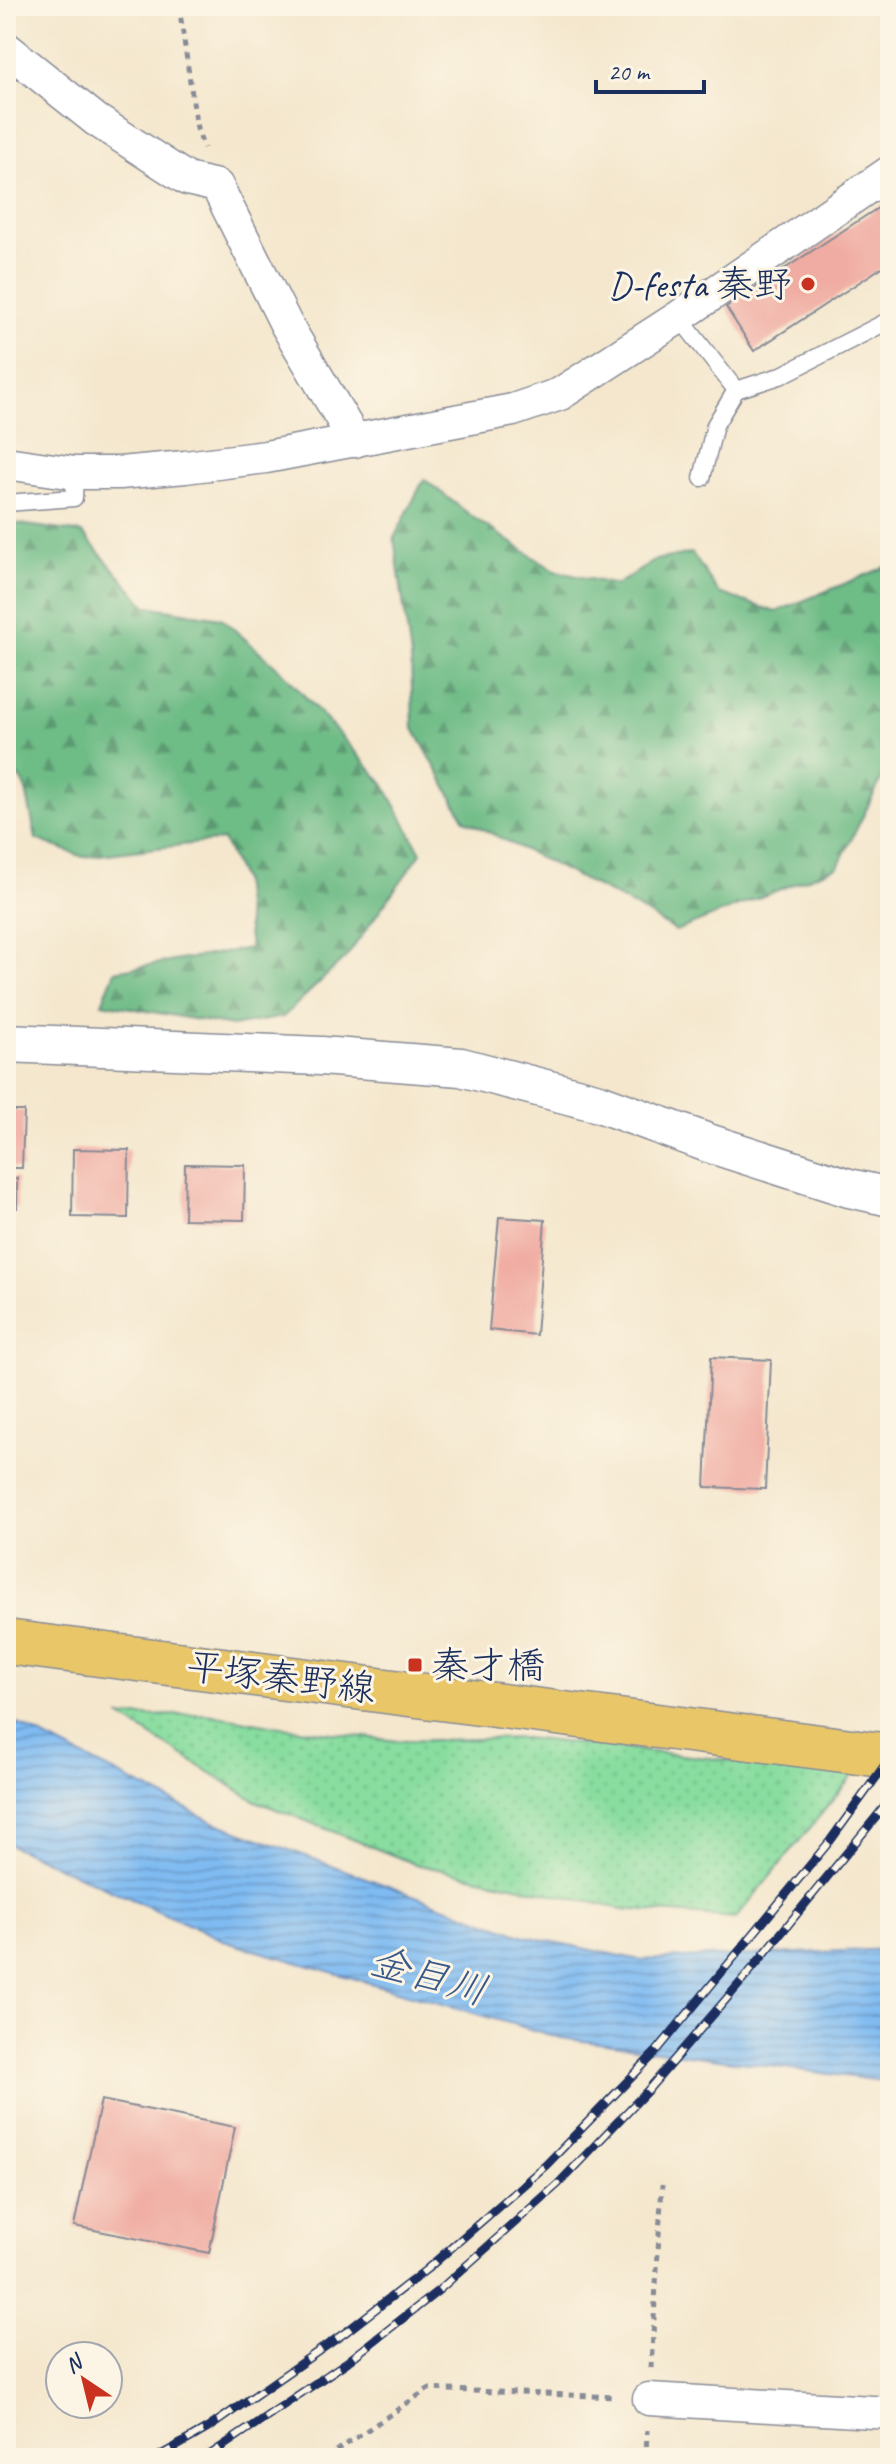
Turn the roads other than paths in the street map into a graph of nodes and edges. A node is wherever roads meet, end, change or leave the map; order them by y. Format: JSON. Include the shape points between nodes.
{"nodes":[{"id":1,"x":8,"y":51,"type":"edge"},
{"id":2,"x":890,"y":172,"type":"edge"},
{"id":3,"x":679,"y":317,"type":"junction"},
{"id":4,"x":890,"y":320,"type":"edge"},
{"id":5,"x":736,"y":390,"type":"junction"},
{"id":6,"x":355,"y":441,"type":"junction"},
{"id":7,"x":6,"y":463,"type":"edge"},
{"id":8,"x":75,"y":473,"type":"junction"},
{"id":9,"x":702,"y":478,"type":"dead end"},
{"id":10,"x":6,"y":503,"type":"edge"},
{"id":11,"x":6,"y":1043,"type":"edge"},
{"id":12,"x":890,"y":1197,"type":"edge"},
{"id":13,"x":10,"y":1642,"type":"edge"},
{"id":14,"x":890,"y":1756,"type":"edge"},
{"id":15,"x":649,"y":2399,"type":"road end"},
{"id":16,"x":890,"y":2413,"type":"edge"}],
"edges":[{"from":1,"to":6,"type":"street","via":[[96,120],[187,179],[217,186],[286,324]]},
{"from":2,"to":3,"type":"street"},
{"from":3,"to":5,"type":"lane"},
{"from":3,"to":6,"type":"street","via":[[560,394],[513,410]]},
{"from":4,"to":5,"type":"lane","via":[[780,376]]},
{"from":5,"to":9,"type":"lane","via":[[715,425]]},
{"from":6,"to":8,"type":"street","via":[[185,467]]},
{"from":7,"to":8,"type":"street"},
{"from":8,"to":10,"type":"lane","via":[[74,498]]},
{"from":11,"to":12,"type":"street","via":[[461,1067],[599,1103],[708,1143]]},
{"from":13,"to":14,"type":"main road","name":"平塚秦野線"},
{"from":15,"to":16,"type":"street"}]}
